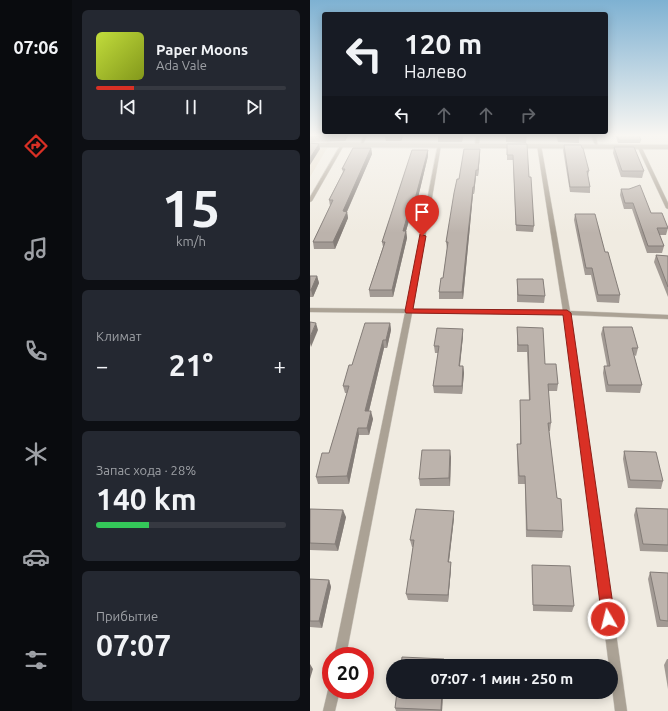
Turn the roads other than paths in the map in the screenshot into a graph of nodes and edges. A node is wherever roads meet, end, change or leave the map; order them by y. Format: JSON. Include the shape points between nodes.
{"nodes":[{"id":1,"x":329,"y":167,"type":"edge"},
{"id":2,"x":434,"y":167,"type":"edge"},
{"id":3,"x":543,"y":167,"type":"edge"},
{"id":4,"x":649,"y":167,"type":"edge"},
{"id":5,"x":310,"y":201,"type":"edge"},
{"id":6,"x":668,"y":208,"type":"edge"},
{"id":7,"x":310,"y":310,"type":"edge"},
{"id":8,"x":409,"y":311,"type":"junction"},
{"id":9,"x":567,"y":313,"type":"junction"},
{"id":10,"x":668,"y":317,"type":"edge"},
{"id":11,"x":342,"y":647,"type":"edge"},
{"id":12,"x":332,"y":699,"type":"edge"},
{"id":13,"x":330,"y":711,"type":"edge"},
{"id":14,"x":621,"y":711,"type":"edge"}],
"edges":[{"from":1,"to":5,"type":"lane"},
{"from":2,"to":8,"type":"lane"},
{"from":3,"to":9,"type":"lane"},
{"from":4,"to":6,"type":"lane"},
{"from":7,"to":8,"type":"lane"},
{"from":8,"to":9,"type":"lane"},
{"from":8,"to":11,"type":"lane"},
{"from":9,"to":10,"type":"lane"},
{"from":9,"to":14,"type":"lane"},
{"from":12,"to":13,"type":"lane"}]}
